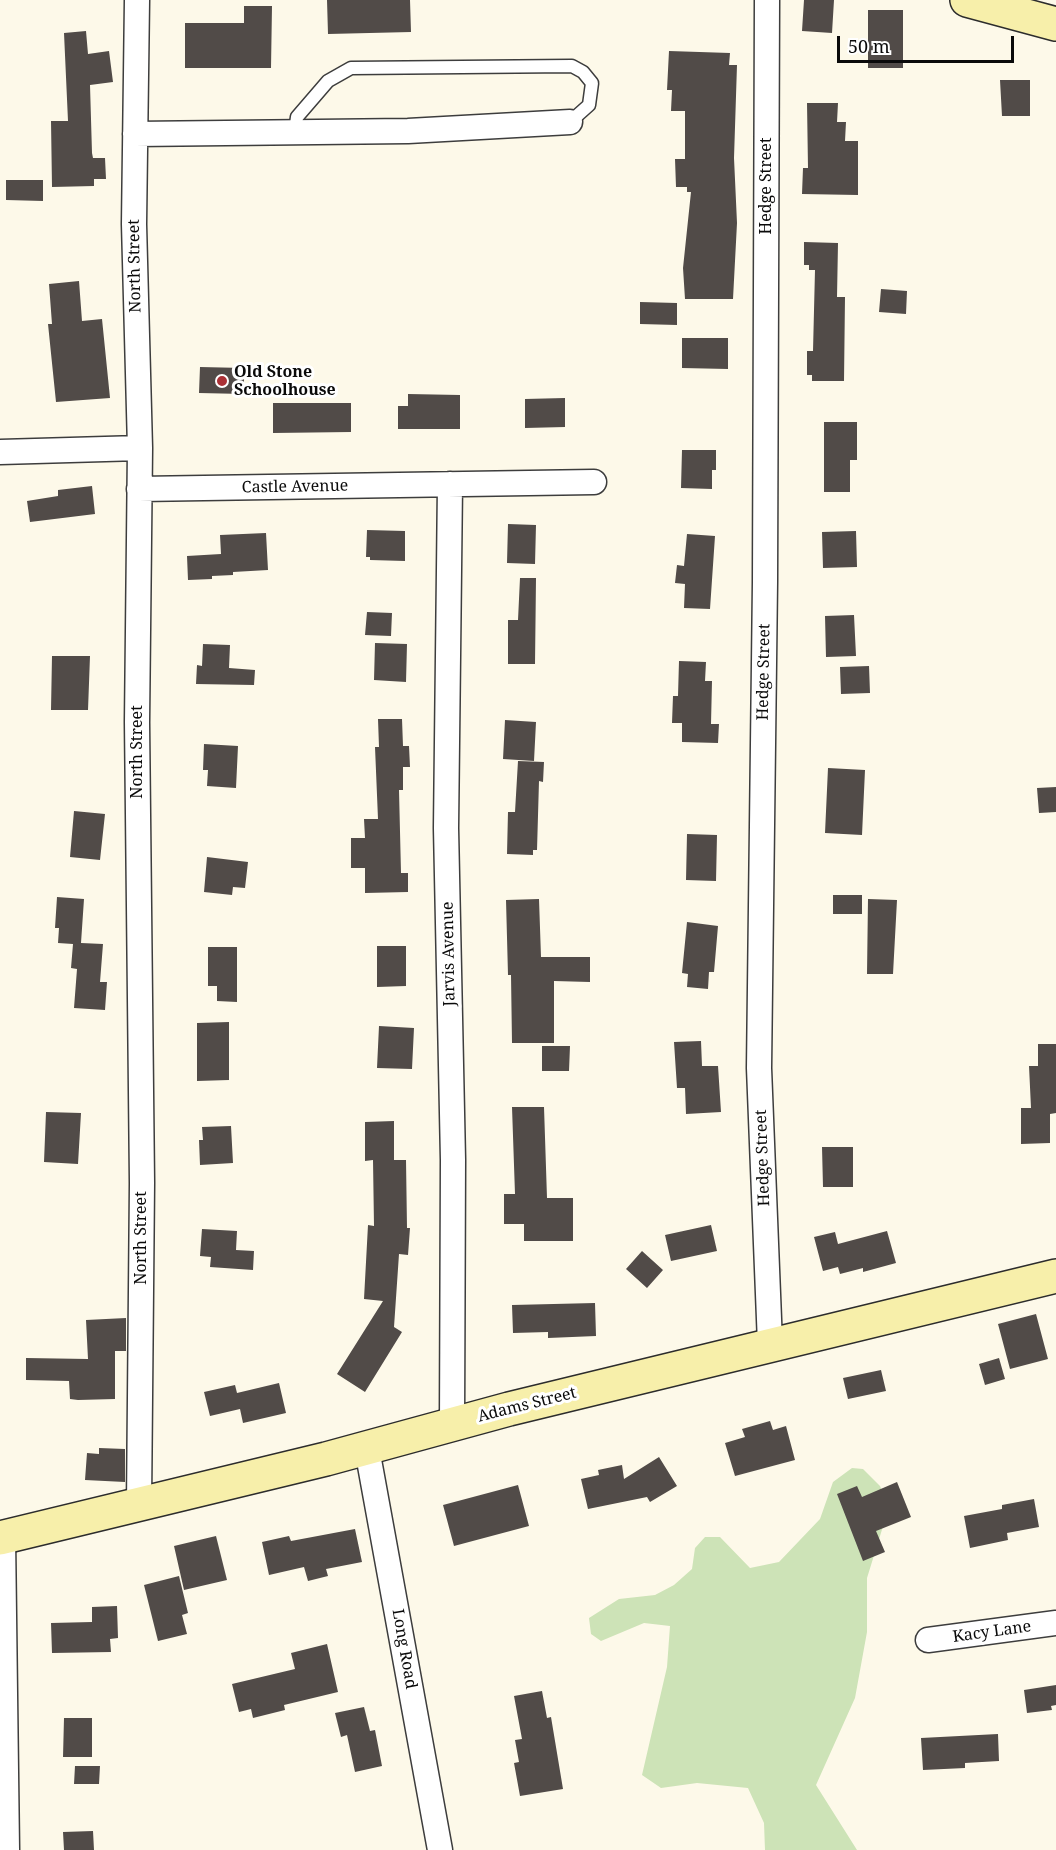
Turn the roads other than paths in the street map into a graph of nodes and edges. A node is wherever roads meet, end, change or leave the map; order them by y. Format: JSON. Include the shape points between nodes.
{"nodes":[{"id":1,"x":137,"y":0,"type":"edge"},
{"id":2,"x":767,"y":0,"type":"edge"},
{"id":3,"x":967,"y":0,"type":"edge"},
{"id":4,"x":1041,"y":14,"type":"edge"},
{"id":5,"x":570,"y":122,"type":"joint"},
{"id":6,"x":295,"y":132,"type":"junction"},
{"id":7,"x":135,"y":134,"type":"junction"},
{"id":8,"x":140,"y":448,"type":"junction"},
{"id":9,"x":0,"y":452,"type":"edge"},
{"id":10,"x":594,"y":482,"type":"dead end"},
{"id":11,"x":450,"y":484,"type":"junction"},
{"id":12,"x":139,"y":489,"type":"junction"},
{"id":13,"x":1056,"y":1276,"type":"edge"},
{"id":14,"x":770,"y":1344,"type":"junction"},
{"id":15,"x":452,"y":1424,"type":"junction"},
{"id":16,"x":367,"y":1449,"type":"junction"},
{"id":17,"x":139,"y":1504,"type":"junction"},
{"id":18,"x":2,"y":1538,"type":"edge"},
{"id":19,"x":1056,"y":1623,"type":"edge"},
{"id":20,"x":928,"y":1640,"type":"dead end"},
{"id":21,"x":7,"y":1850,"type":"edge"},
{"id":22,"x":440,"y":1850,"type":"edge"}],
"edges":[{"from":1,"to":7,"type":"street","name":"North Street"},
{"from":2,"to":14,"type":"street","name":"Hedge Street","via":[[759,1068]]},
{"from":3,"to":4,"type":"main road"},
{"from":5,"to":6,"type":"street","via":[[408,131]]},
{"from":5,"to":6,"type":"lane","via":[[589,105],[592,83],[572,66],[351,68],[328,81],[297,117]]},
{"from":6,"to":7,"type":"street"},
{"from":7,"to":8,"type":"street","name":"North Street"},
{"from":8,"to":9,"type":"street"},
{"from":8,"to":12,"type":"street","name":"North Street"},
{"from":10,"to":11,"type":"street","name":"Castle Avenue"},
{"from":11,"to":12,"type":"street","name":"Castle Avenue"},
{"from":11,"to":15,"type":"street","name":"Jarvis Avenue","via":[[446,828],[453,1160]]},
{"from":12,"to":17,"type":"street","name":"North Street"},
{"from":13,"to":14,"type":"main road","name":"Adams Street"},
{"from":14,"to":15,"type":"main road","name":"Adams Street"},
{"from":15,"to":16,"type":"main road","name":"Adams Street"},
{"from":16,"to":17,"type":"main road","name":"Adams Street"},
{"from":16,"to":22,"type":"street","name":"Long Road"},
{"from":17,"to":18,"type":"main road","name":"Adams Street"},
{"from":18,"to":21,"type":"street"},
{"from":19,"to":20,"type":"street","name":"Kacy Lane"}]}
